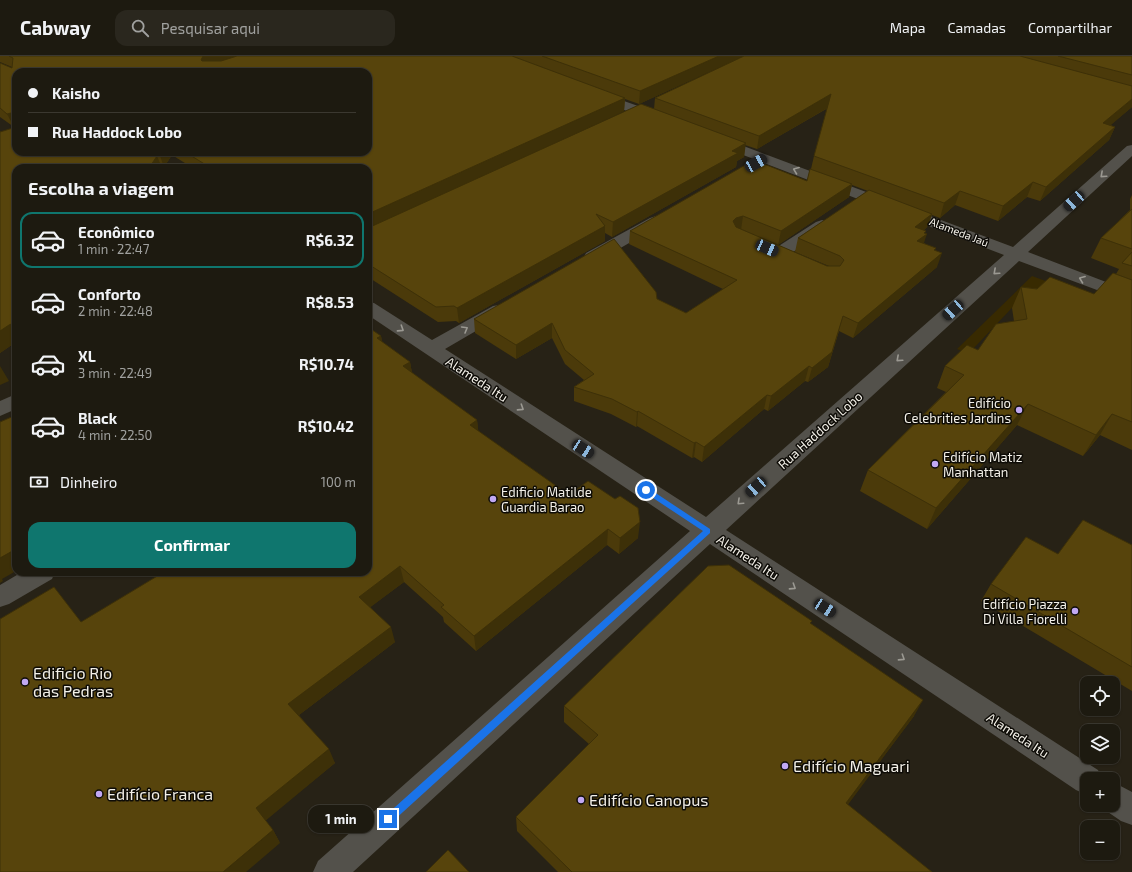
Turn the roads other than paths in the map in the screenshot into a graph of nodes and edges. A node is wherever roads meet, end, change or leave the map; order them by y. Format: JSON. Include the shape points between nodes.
{"nodes":[{"id":1,"x":580,"y":89,"type":"edge"},
{"id":2,"x":658,"y":103,"type":"edge"},
{"id":3,"x":640,"y":111,"type":"junction"},
{"id":4,"x":624,"y":119,"type":"edge"},
{"id":5,"x":676,"y":125,"type":"edge"},
{"id":6,"x":705,"y":136,"type":"edge"},
{"id":7,"x":1132,"y":149,"type":"edge"},
{"id":8,"x":765,"y":158,"type":"junction"},
{"id":9,"x":750,"y":167,"type":"edge"},
{"id":10,"x":864,"y":196,"type":"junction"},
{"id":11,"x":667,"y":214,"type":"edge"},
{"id":12,"x":780,"y":254,"type":"edge"},
{"id":13,"x":1016,"y":254,"type":"junction"},
{"id":14,"x":578,"y":265,"type":"edge"},
{"id":15,"x":1132,"y":298,"type":"edge"},
{"id":16,"x":509,"y":304,"type":"edge"},
{"id":17,"x":372,"y":310,"type":"edge"},
{"id":18,"x":431,"y":349,"type":"junction"},
{"id":19,"x":12,"y":403,"type":"edge"},
{"id":20,"x":0,"y":409,"type":"edge"},
{"id":21,"x":708,"y":531,"type":"junction"},
{"id":22,"x":36,"y":576,"type":"edge"},
{"id":23,"x":0,"y":597,"type":"edge"},
{"id":24,"x":1080,"y":775,"type":"edge"},
{"id":25,"x":1120,"y":802,"type":"edge"},
{"id":26,"x":1132,"y":810,"type":"edge"},
{"id":27,"x":329,"y":872,"type":"edge"}],
"edges":[{"from":1,"to":3,"type":"street"},
{"from":2,"to":3,"type":"street"},
{"from":3,"to":4,"type":"street"},
{"from":3,"to":5,"type":"street"},
{"from":6,"to":8,"type":"street","name":"Alameda Jaú"},
{"from":7,"to":13,"type":"street","name":"Rua Haddock Lobo","one_way":true},
{"from":8,"to":9,"type":"street"},
{"from":10,"to":8,"type":"street","name":"Alameda Jaú","one_way":true},
{"from":10,"to":12,"type":"street"},
{"from":10,"to":13,"type":"street","name":"Alameda Jaú"},
{"from":11,"to":14,"type":"street"},
{"from":15,"to":13,"type":"street","name":"Alameda Jaú","one_way":true},
{"from":13,"to":21,"type":"street","name":"Rua Haddock Lobo","one_way":true},
{"from":18,"to":16,"type":"street","one_way":true},
{"from":17,"to":18,"type":"street","name":"Alameda Itu","one_way":true},
{"from":18,"to":21,"type":"street","name":"Alameda Itu","one_way":true},
{"from":19,"to":20,"type":"street"},
{"from":21,"to":24,"type":"street","name":"Alameda Itu","one_way":true},
{"from":21,"to":27,"type":"street","name":"Rua Haddock Lobo"},
{"from":22,"to":23,"type":"street"},
{"from":25,"to":26,"type":"street"}]}
